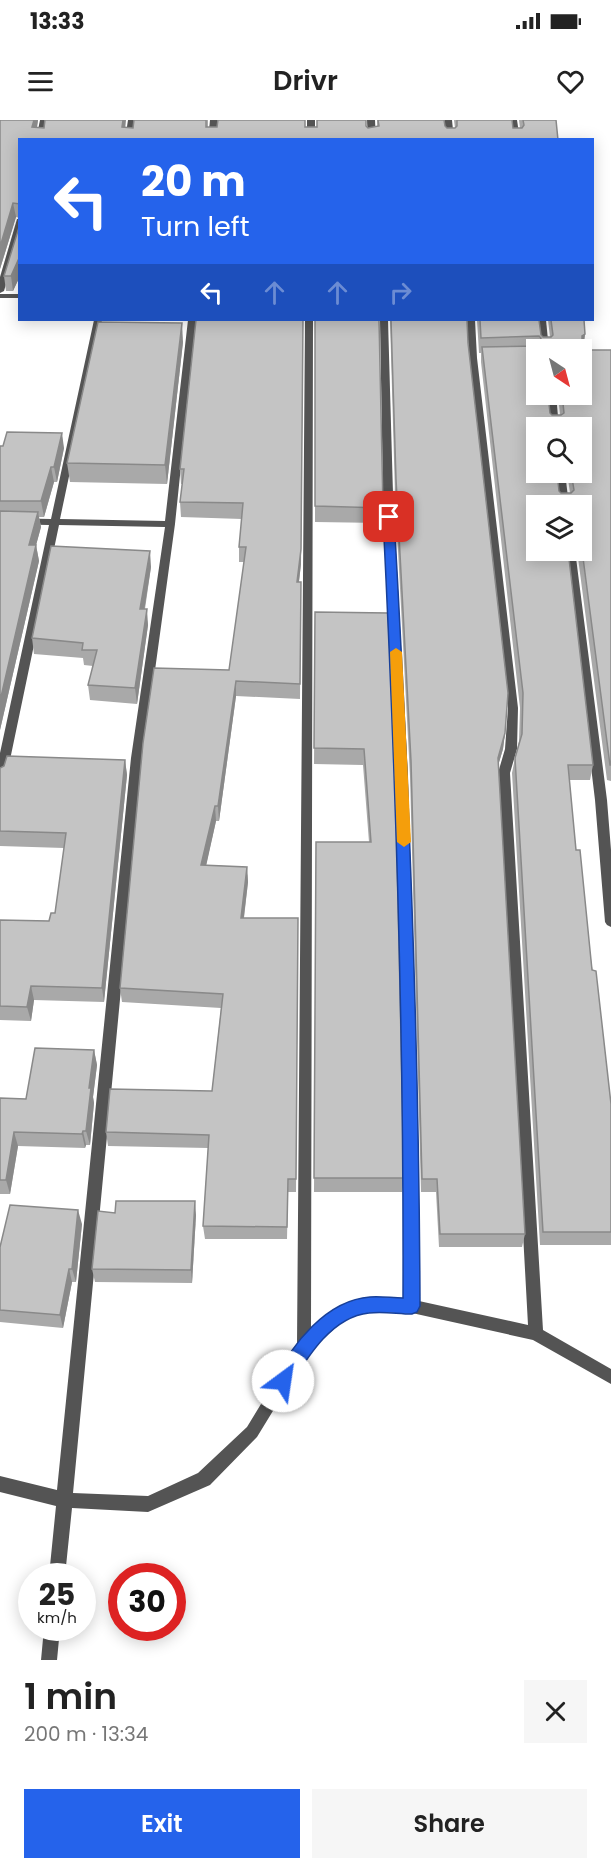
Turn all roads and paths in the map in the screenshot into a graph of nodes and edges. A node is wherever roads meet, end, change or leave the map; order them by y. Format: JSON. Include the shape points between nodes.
{"nodes":[{"id":1,"x":44,"y":120,"type":"edge"},
{"id":2,"x":132,"y":120,"type":"edge"},
{"id":3,"x":214,"y":120,"type":"edge"},
{"id":4,"x":311,"y":120,"type":"edge"},
{"id":5,"x":371,"y":120,"type":"edge"},
{"id":6,"x":448,"y":120,"type":"edge"},
{"id":7,"x":513,"y":120,"type":"edge"},
{"id":8,"x":40,"y":138,"type":"edge"},
{"id":9,"x":129,"y":138,"type":"edge"},
{"id":10,"x":212,"y":138,"type":"edge"},
{"id":11,"x":310,"y":138,"type":"edge"},
{"id":12,"x":372,"y":138,"type":"edge"},
{"id":13,"x":450,"y":138,"type":"edge"},
{"id":14,"x":516,"y":138,"type":"edge"},
{"id":15,"x":18,"y":228,"type":"edge"},
{"id":16,"x":0,"y":291,"type":"edge"},
{"id":17,"x":0,"y":296,"type":"edge"},
{"id":18,"x":18,"y":296,"type":"edge"},
{"id":19,"x":98,"y":321,"type":"edge"},
{"id":20,"x":192,"y":321,"type":"edge"},
{"id":21,"x":309,"y":321,"type":"edge"},
{"id":22,"x":384,"y":321,"type":"edge"},
{"id":23,"x":471,"y":321,"type":"edge"},
{"id":24,"x":542,"y":321,"type":"edge"},
{"id":25,"x":544,"y":339,"type":"edge"},
{"id":26,"x":0,"y":521,"type":"edge"},
{"id":27,"x":53,"y":522,"type":"junction"},
{"id":28,"x":170,"y":524,"type":"junction"},
{"id":29,"x":572,"y":561,"type":"edge"},
{"id":30,"x":0,"y":779,"type":"edge"},
{"id":31,"x":606,"y":801,"type":"edge"},
{"id":32,"x":611,"y":922,"type":"edge"},
{"id":33,"x":412,"y":1306,"type":"junction"},
{"id":34,"x":536,"y":1334,"type":"junction"},
{"id":35,"x":304,"y":1347,"type":"junction"},
{"id":36,"x":611,"y":1377,"type":"edge"},
{"id":37,"x":0,"y":1484,"type":"edge"},
{"id":38,"x":64,"y":1500,"type":"junction"},
{"id":39,"x":58,"y":1563,"type":"edge"},
{"id":40,"x":51,"y":1641,"type":"edge"},
{"id":41,"x":49,"y":1660,"type":"edge"}],
"edges":[{"from":1,"to":8,"type":"street"},
{"from":2,"to":9,"type":"street"},
{"from":3,"to":10,"type":"street"},
{"from":4,"to":11,"type":"street"},
{"from":5,"to":12,"type":"street"},
{"from":6,"to":13,"type":"street"},
{"from":7,"to":14,"type":"street"},
{"from":15,"to":16,"type":"street"},
{"from":17,"to":18,"type":"street"},
{"from":19,"to":27,"type":"street"},
{"from":20,"to":28,"type":"street"},
{"from":21,"to":35,"type":"street"},
{"from":22,"to":33,"type":"street","via":[[402,776]]},
{"from":23,"to":34,"type":"street","via":[[513,708],[504,773]]},
{"from":24,"to":25,"type":"street"},
{"from":26,"to":27,"type":"street"},
{"from":27,"to":28,"type":"street"},
{"from":27,"to":30,"type":"street"},
{"from":28,"to":38,"type":"street","via":[[137,758]]},
{"from":29,"to":31,"type":"street"},
{"from":31,"to":32,"type":"street"},
{"from":33,"to":34,"type":"street"},
{"from":33,"to":35,"type":"street","via":[[368,1305],[340,1314]]},
{"from":34,"to":36,"type":"street"},
{"from":35,"to":38,"type":"street","via":[[252,1432],[204,1479],[148,1504]]},
{"from":37,"to":38,"type":"street"},
{"from":38,"to":39,"type":"street"},
{"from":40,"to":41,"type":"street"}]}
